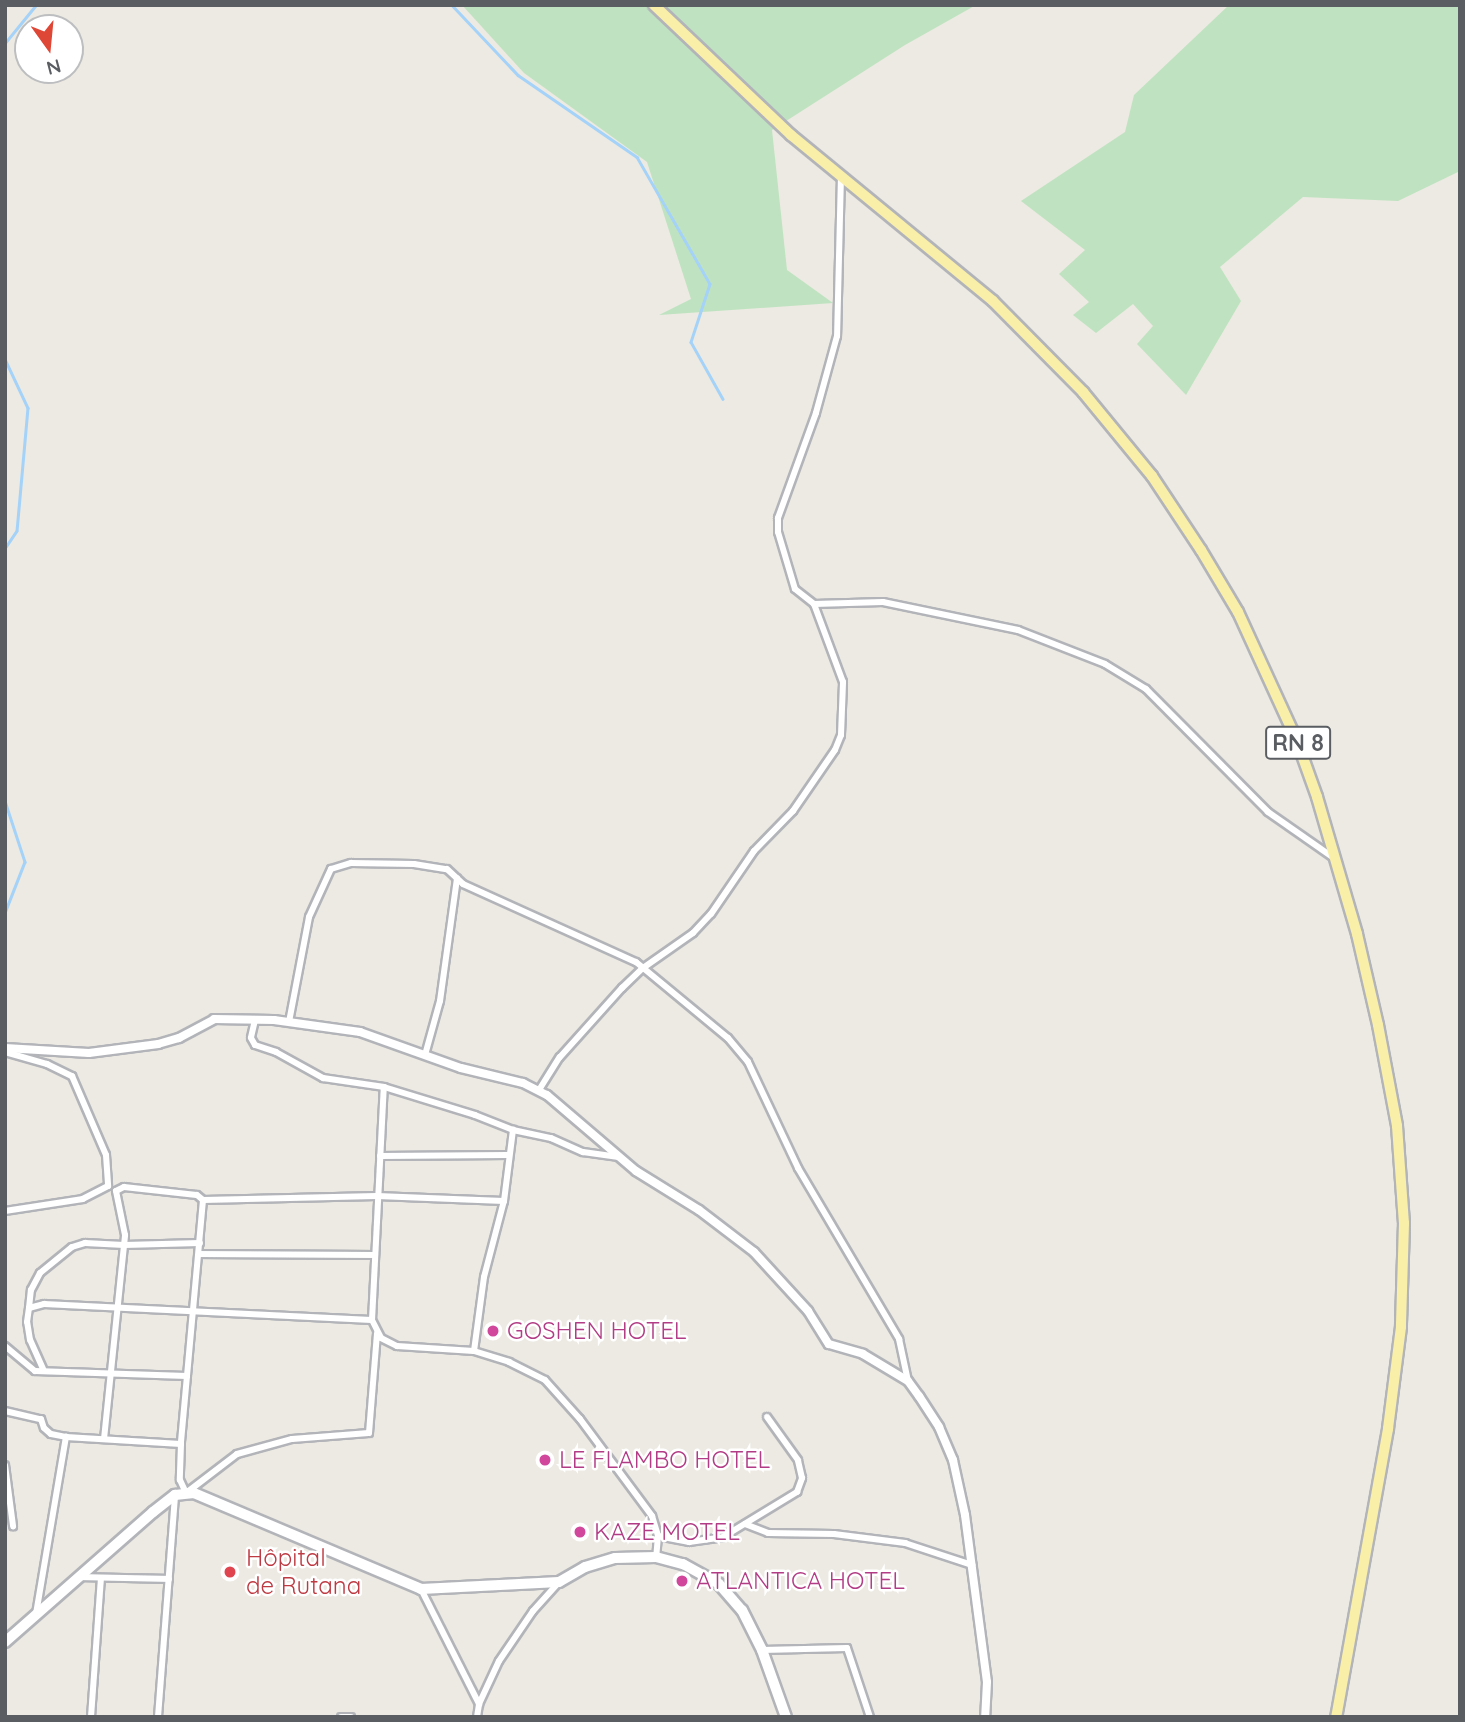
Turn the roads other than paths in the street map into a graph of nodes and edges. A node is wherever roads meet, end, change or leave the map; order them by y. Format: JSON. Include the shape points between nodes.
{"nodes":[{"id":1,"x":654,"y":5,"type":"edge"},
{"id":2,"x":841,"y":175,"type":"junction"},
{"id":3,"x":814,"y":604,"type":"junction"},
{"id":4,"x":1335,"y":859,"type":"junction"},
{"id":5,"x":457,"y":878,"type":"junction"},
{"id":6,"x":643,"y":968,"type":"junction"},
{"id":7,"x":255,"y":1020,"type":"junction"},
{"id":8,"x":289,"y":1022,"type":"junction"},
{"id":9,"x":5,"y":1050,"type":"edge"},
{"id":10,"x":425,"y":1055,"type":"junction"},
{"id":11,"x":384,"y":1087,"type":"junction"},
{"id":12,"x":539,"y":1090,"type":"junction"},
{"id":13,"x":513,"y":1130,"type":"junction"},
{"id":14,"x":508,"y":1155,"type":"junction"},
{"id":15,"x":380,"y":1156,"type":"junction"},
{"id":16,"x":621,"y":1157,"type":"junction"},
{"id":17,"x":377,"y":1196,"type":"junction"},
{"id":18,"x":203,"y":1200,"type":"junction"},
{"id":19,"x":503,"y":1201,"type":"junction"},
{"id":20,"x":5,"y":1211,"type":"edge"},
{"id":21,"x":200,"y":1243,"type":"junction"},
{"id":22,"x":124,"y":1245,"type":"junction"},
{"id":23,"x":199,"y":1254,"type":"junction"},
{"id":24,"x":373,"y":1255,"type":"junction"},
{"id":25,"x":116,"y":1307,"type":"junction"},
{"id":26,"x":29,"y":1308,"type":"junction"},
{"id":27,"x":194,"y":1310,"type":"junction"},
{"id":28,"x":372,"y":1320,"type":"junction"},
{"id":29,"x":378,"y":1332,"type":"junction"},
{"id":30,"x":5,"y":1346,"type":"edge"},
{"id":31,"x":474,"y":1351,"type":"junction"},
{"id":32,"x":44,"y":1371,"type":"junction"},
{"id":33,"x":110,"y":1373,"type":"junction"},
{"id":34,"x":187,"y":1376,"type":"junction"},
{"id":35,"x":908,"y":1381,"type":"junction"},
{"id":36,"x":5,"y":1411,"type":"edge"},
{"id":37,"x":766,"y":1417,"type":"dead end"},
{"id":38,"x":66,"y":1437,"type":"junction"},
{"id":39,"x":104,"y":1439,"type":"junction"},
{"id":40,"x":180,"y":1444,"type":"junction"},
{"id":41,"x":5,"y":1465,"type":"edge"},
{"id":42,"x":181,"y":1494,"type":"junction"},
{"id":43,"x":744,"y":1524,"type":"junction"},
{"id":44,"x":13,"y":1526,"type":"dead end"},
{"id":45,"x":658,"y":1536,"type":"junction"},
{"id":46,"x":656,"y":1557,"type":"junction"},
{"id":47,"x":972,"y":1565,"type":"junction"},
{"id":48,"x":78,"y":1577,"type":"junction"},
{"id":49,"x":101,"y":1578,"type":"junction"},
{"id":50,"x":169,"y":1579,"type":"junction"},
{"id":51,"x":559,"y":1582,"type":"junction"},
{"id":52,"x":421,"y":1589,"type":"junction"},
{"id":53,"x":36,"y":1614,"type":"junction"},
{"id":54,"x":5,"y":1642,"type":"edge"},
{"id":55,"x":762,"y":1650,"type":"junction"},
{"id":56,"x":479,"y":1704,"type":"junction"},
{"id":57,"x":91,"y":1717,"type":"edge"},
{"id":58,"x":158,"y":1717,"type":"edge"},
{"id":59,"x":341,"y":1717,"type":"edge"},
{"id":60,"x":351,"y":1717,"type":"edge"},
{"id":61,"x":477,"y":1717,"type":"edge"},
{"id":62,"x":786,"y":1717,"type":"edge"},
{"id":63,"x":870,"y":1717,"type":"edge"},
{"id":64,"x":985,"y":1717,"type":"edge"},
{"id":65,"x":1336,"y":1717,"type":"edge"}],
"edges":[{"from":1,"to":2,"type":"main road","number":"RN 8","via":[[791,135]]},
{"from":2,"to":3,"type":"street","via":[[837,337],[816,413],[778,518],[795,589]]},
{"from":2,"to":4,"type":"main road","number":"RN 8","via":[[993,301],[1083,392],[1152,476],[1238,612],[1272,680]]},
{"from":3,"to":4,"type":"street","via":[[883,602],[1018,629],[1105,664],[1146,689],[1268,812]]},
{"from":3,"to":6,"type":"street","via":[[843,682],[841,734],[835,750],[793,811],[754,851],[711,914],[693,933]]},
{"from":4,"to":65,"type":"main road","number":"RN 8","via":[[1391,1081],[1404,1223],[1401,1327],[1388,1429]]},
{"from":5,"to":6,"type":"street"},
{"from":5,"to":8,"type":"street","via":[[447,869],[414,864],[351,863],[331,869],[309,917]]},
{"from":5,"to":10,"type":"street","via":[[440,1001]]},
{"from":6,"to":12,"type":"street","via":[[560,1057]]},
{"from":6,"to":35,"type":"street","via":[[728,1038],[748,1062],[798,1168],[899,1339]]},
{"from":7,"to":8,"type":"street"},
{"from":7,"to":9,"type":"street","via":[[214,1019],[158,1044],[89,1053]]},
{"from":7,"to":11,"type":"street","via":[[251,1038],[255,1045],[323,1078]]},
{"from":8,"to":10,"type":"street","via":[[360,1032]]},
{"from":9,"to":20,"type":"street","via":[[72,1076],[106,1155],[108,1186],[83,1199]]},
{"from":10,"to":12,"type":"street"},
{"from":11,"to":13,"type":"street"},
{"from":11,"to":15,"type":"street"},
{"from":12,"to":16,"type":"street"},
{"from":13,"to":14,"type":"street"},
{"from":13,"to":16,"type":"street","via":[[551,1138],[583,1152]]},
{"from":14,"to":15,"type":"street"},
{"from":14,"to":19,"type":"street"},
{"from":15,"to":17,"type":"street"},
{"from":16,"to":35,"type":"street","via":[[754,1252],[808,1311],[829,1344],[863,1354]]},
{"from":17,"to":18,"type":"street"},
{"from":17,"to":19,"type":"street"},
{"from":17,"to":24,"type":"street"},
{"from":18,"to":21,"type":"street"},
{"from":18,"to":22,"type":"street","via":[[197,1195],[124,1187],[116,1191]]},
{"from":19,"to":31,"type":"street","via":[[484,1277]]},
{"from":21,"to":22,"type":"street"},
{"from":21,"to":23,"type":"street"},
{"from":22,"to":25,"type":"street"},
{"from":22,"to":26,"type":"street","via":[[72,1247],[40,1273]]},
{"from":23,"to":24,"type":"street"},
{"from":23,"to":27,"type":"street"},
{"from":24,"to":28,"type":"street"},
{"from":25,"to":26,"type":"street","via":[[44,1304]]},
{"from":25,"to":27,"type":"street"},
{"from":25,"to":33,"type":"street"},
{"from":26,"to":32,"type":"street","via":[[30,1340]]},
{"from":27,"to":28,"type":"street"},
{"from":27,"to":34,"type":"street"},
{"from":28,"to":29,"type":"street"},
{"from":29,"to":31,"type":"street","via":[[397,1346]]},
{"from":29,"to":42,"type":"street","via":[[369,1433],[292,1439],[237,1454]]},
{"from":30,"to":32,"type":"street","via":[[35,1371]]},
{"from":31,"to":45,"type":"street","via":[[545,1380],[652,1516]]},
{"from":32,"to":33,"type":"street"},
{"from":33,"to":34,"type":"street"},
{"from":33,"to":39,"type":"street"},
{"from":34,"to":40,"type":"street"},
{"from":35,"to":47,"type":"street","via":[[939,1427],[953,1460]]},
{"from":36,"to":38,"type":"street","via":[[41,1419],[51,1434]]},
{"from":37,"to":43,"type":"street","via":[[798,1460],[803,1478],[797,1492]]},
{"from":38,"to":39,"type":"street"},
{"from":38,"to":53,"type":"street"},
{"from":39,"to":40,"type":"street"},
{"from":40,"to":42,"type":"street"},
{"from":41,"to":44,"type":"street"},
{"from":42,"to":48,"type":"main road"},
{"from":42,"to":50,"type":"street"},
{"from":42,"to":52,"type":"main road","via":[[194,1493]]},
{"from":43,"to":45,"type":"street","via":[[723,1537],[689,1542]]},
{"from":43,"to":47,"type":"street","via":[[768,1533],[834,1534],[905,1543]]},
{"from":45,"to":46,"type":"street"},
{"from":46,"to":51,"type":"main road","via":[[598,1562]]},
{"from":46,"to":55,"type":"main road","via":[[683,1563],[719,1584],[742,1611]]},
{"from":47,"to":64,"type":"street","via":[[987,1682]]},
{"from":48,"to":49,"type":"street"},
{"from":48,"to":53,"type":"main road"},
{"from":49,"to":50,"type":"street"},
{"from":49,"to":57,"type":"street"},
{"from":50,"to":58,"type":"street"},
{"from":51,"to":52,"type":"main road"},
{"from":51,"to":56,"type":"street","via":[[499,1661]]},
{"from":52,"to":56,"type":"street"},
{"from":53,"to":54,"type":"main road"},
{"from":55,"to":62,"type":"main road"},
{"from":55,"to":63,"type":"street","via":[[847,1648]]},
{"from":56,"to":61,"type":"street"},
{"from":59,"to":60,"type":"street"}]}
